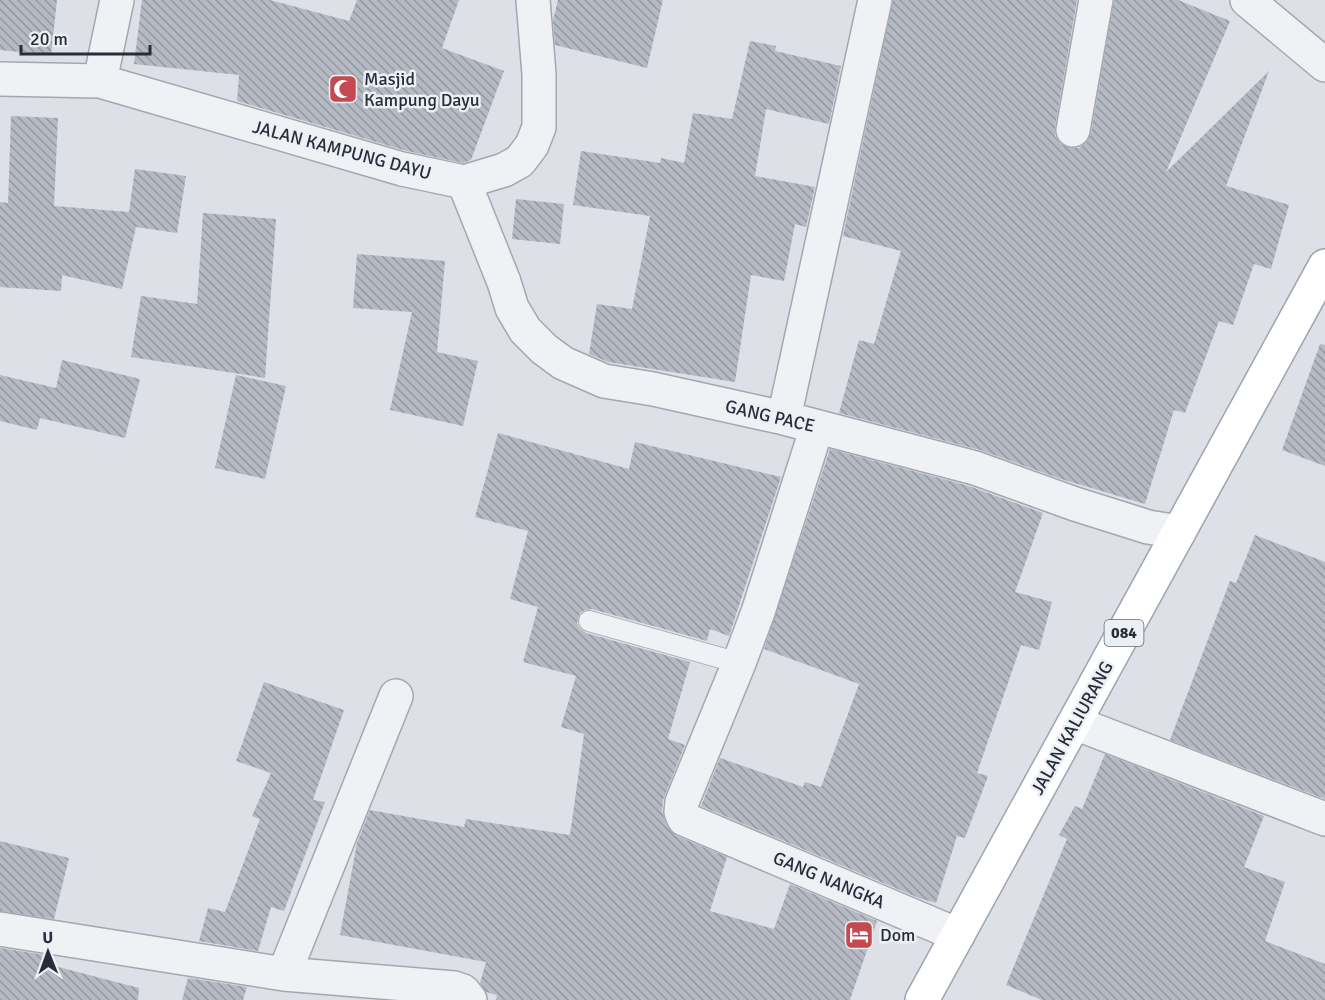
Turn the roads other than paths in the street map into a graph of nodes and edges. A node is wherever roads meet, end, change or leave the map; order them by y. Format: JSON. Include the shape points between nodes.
{"nodes":[{"id":1,"x":117,"y":0,"type":"edge"},
{"id":2,"x":533,"y":0,"type":"edge"},
{"id":3,"x":876,"y":0,"type":"edge"},
{"id":4,"x":1096,"y":0,"type":"edge"},
{"id":5,"x":1247,"y":0,"type":"edge"},
{"id":6,"x":1325,"y":65,"type":"edge"},
{"id":7,"x":0,"y":79,"type":"edge"},
{"id":8,"x":100,"y":81,"type":"junction"},
{"id":9,"x":1073,"y":130,"type":"dead end"},
{"id":10,"x":464,"y":182,"type":"junction"},
{"id":11,"x":1325,"y":266,"type":"edge"},
{"id":12,"x":784,"y":418,"type":"junction"},
{"id":13,"x":817,"y":427,"type":"junction"},
{"id":14,"x":1179,"y":532,"type":"junction"},
{"id":15,"x":589,"y":621,"type":"dead end"},
{"id":16,"x":739,"y":663,"type":"junction"},
{"id":17,"x":396,"y":696,"type":"dead end"},
{"id":18,"x":1075,"y":723,"type":"junction"},
{"id":19,"x":1325,"y":819,"type":"edge"},
{"id":20,"x":0,"y":929,"type":"edge"},
{"id":21,"x":958,"y":935,"type":"junction"},
{"id":22,"x":284,"y":974,"type":"junction"},
{"id":23,"x":470,"y":1000,"type":"edge"},
{"id":24,"x":922,"y":1000,"type":"edge"}],
"edges":[{"from":1,"to":8,"type":"street"},
{"from":2,"to":10,"type":"street","name":"JALAN KAMPUNG DAYU","via":[[539,127],[532,146],[520,161],[504,170]]},
{"from":3,"to":12,"type":"street"},
{"from":4,"to":9,"type":"street"},
{"from":5,"to":6,"type":"street"},
{"from":7,"to":8,"type":"street","name":"JALAN KAMPUNG DAYU"},
{"from":8,"to":10,"type":"street","name":"JALAN KAMPUNG DAYU","via":[[391,166]]},
{"from":10,"to":12,"type":"street","name":"GANG PACE","via":[[512,308],[525,330],[550,354],[604,381]]},
{"from":11,"to":14,"type":"main road","name":"JALAN KALIURANG","number":"084"},
{"from":12,"to":13,"type":"street","name":"GANG PACE"},
{"from":13,"to":14,"type":"street","name":"GANG PACE","via":[[975,468],[1148,527]]},
{"from":13,"to":16,"type":"street"},
{"from":14,"to":18,"type":"main road","name":"JALAN KALIURANG","number":"084"},
{"from":15,"to":16,"type":"lane"},
{"from":16,"to":21,"type":"street","name":"GANG NANGKA","via":[[682,802],[684,819]]},
{"from":17,"to":22,"type":"street"},
{"from":18,"to":19,"type":"street"},
{"from":18,"to":21,"type":"main road","name":"JALAN KALIURANG","number":"084"},
{"from":20,"to":22,"type":"street"},
{"from":21,"to":24,"type":"main road","name":"JALAN KALIURANG","number":"084"},
{"from":22,"to":23,"type":"street","via":[[454,988]]}]}
